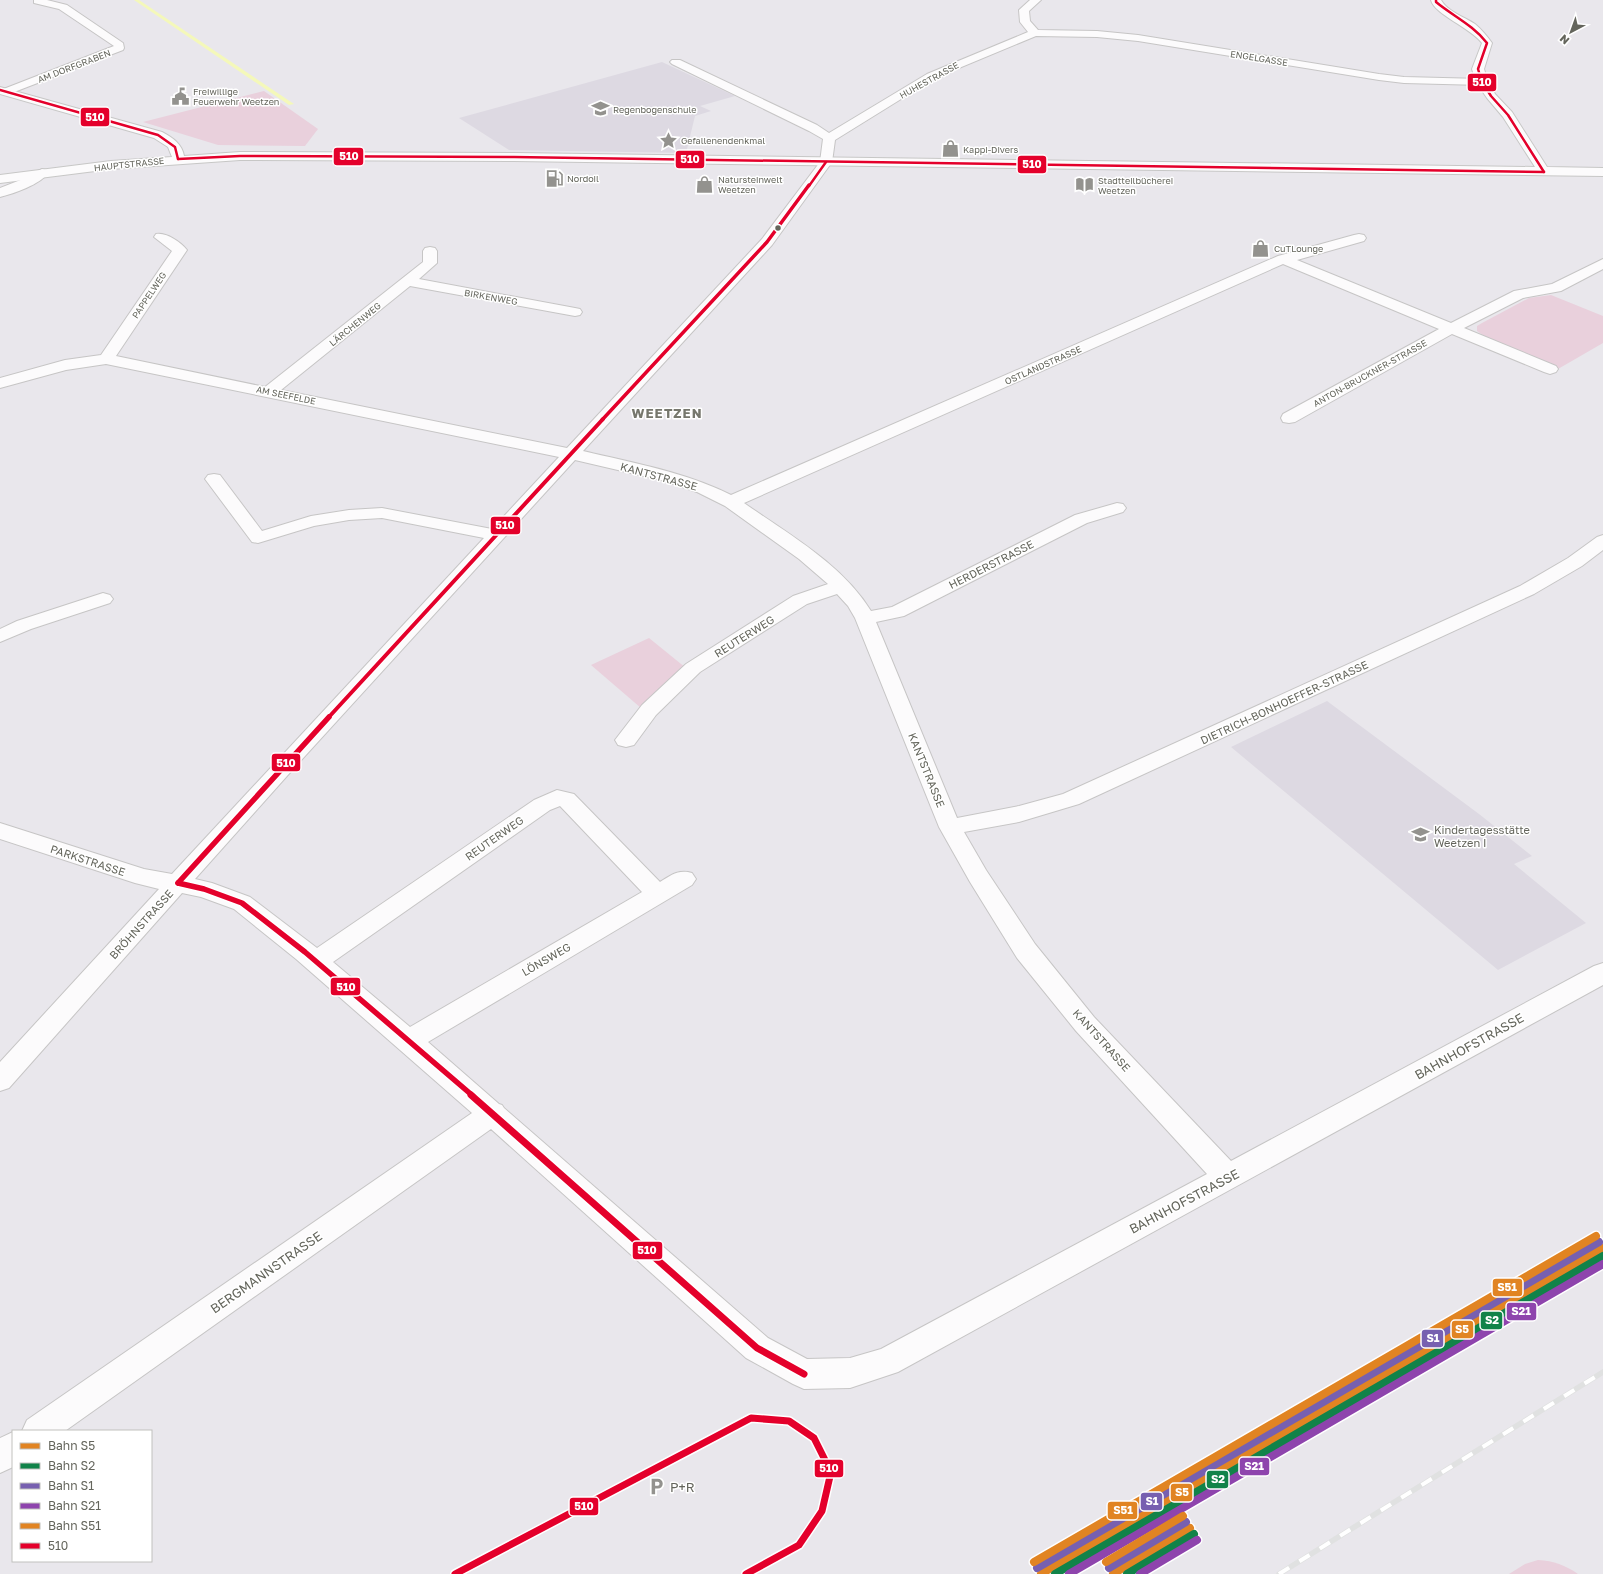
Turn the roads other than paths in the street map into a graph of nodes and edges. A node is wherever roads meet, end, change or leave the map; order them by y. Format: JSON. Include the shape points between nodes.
{"nodes":[{"id":1,"x":1036,"y":0,"type":"edge"},
{"id":2,"x":1436,"y":0,"type":"edge"},
{"id":3,"x":38,"y":1,"type":"dead end"},
{"id":4,"x":1035,"y":33,"type":"junction"},
{"id":5,"x":676,"y":62,"type":"dead end"},
{"id":6,"x":1482,"y":82,"type":"junction"},
{"id":7,"x":3,"y":91,"type":"edge"},
{"id":8,"x":829,"y":138,"type":"junction"},
{"id":9,"x":178,"y":159,"type":"junction"},
{"id":10,"x":826,"y":162,"type":"junction"},
{"id":11,"x":1544,"y":172,"type":"junction"},
{"id":12,"x":1603,"y":172,"type":"edge"},
{"id":13,"x":42,"y":173,"type":"junction"},
{"id":14,"x":0,"y":179,"type":"edge"},
{"id":15,"x":0,"y":193,"type":"edge"},
{"id":16,"x":161,"y":237,"type":"dead end"},
{"id":17,"x":1359,"y":238,"type":"dead end"},
{"id":18,"x":430,"y":251,"type":"dead end"},
{"id":19,"x":1282,"y":259,"type":"junction"},
{"id":20,"x":1603,"y":263,"type":"edge"},
{"id":21,"x":408,"y":281,"type":"junction"},
{"id":22,"x":575,"y":312,"type":"dead end"},
{"id":23,"x":1450,"y":329,"type":"junction"},
{"id":24,"x":106,"y":359,"type":"junction"},
{"id":25,"x":1550,"y":369,"type":"dead end"},
{"id":26,"x":0,"y":383,"type":"edge"},
{"id":27,"x":270,"y":391,"type":"junction"},
{"id":28,"x":1289,"y":418,"type":"dead end"},
{"id":29,"x":572,"y":454,"type":"junction"},
{"id":30,"x":214,"y":479,"type":"dead end"},
{"id":31,"x":731,"y":502,"type":"junction"},
{"id":32,"x":1117,"y":508,"type":"dead end"},
{"id":33,"x":496,"y":535,"type":"junction"},
{"id":34,"x":1603,"y":541,"type":"edge"},
{"id":35,"x":841,"y":586,"type":"junction"},
{"id":36,"x":103,"y":599,"type":"dead end"},
{"id":37,"x":865,"y":618,"type":"junction"},
{"id":38,"x":0,"y":636,"type":"edge"},
{"id":39,"x":626,"y":740,"type":"dead end"},
{"id":40,"x":950,"y":827,"type":"junction"},
{"id":41,"x":0,"y":831,"type":"edge"},
{"id":42,"x":684,"y":879,"type":"dead end"},
{"id":43,"x":178,"y":884,"type":"junction"},
{"id":44,"x":658,"y":894,"type":"junction"},
{"id":45,"x":316,"y":961,"type":"junction"},
{"id":46,"x":1603,"y":973,"type":"edge"},
{"id":47,"x":408,"y":1040,"type":"junction"},
{"id":48,"x":0,"y":1080,"type":"edge"},
{"id":49,"x":493,"y":1113,"type":"junction"},
{"id":50,"x":1228,"y":1177,"type":"junction"},
{"id":51,"x":39,"y":1430,"type":"edge"},
{"id":52,"x":12,"y":1449,"type":"edge"},
{"id":53,"x":0,"y":1458,"type":"edge"}],
"edges":[{"from":1,"to":4,"type":"street","via":[[1024,10],[1026,22]]},
{"from":2,"to":6,"type":"street","via":[[1444,10],[1484,36],[1487,43],[1478,69]]},
{"from":3,"to":7,"type":"street","name":"AM DORFGRABEN","via":[[63,7],[119,45],[119,48]]},
{"from":4,"to":6,"type":"street","name":"ENGELGASSE","via":[[1138,38],[1386,78]]},
{"from":4,"to":8,"type":"street","name":"HUHESTRASSE","via":[[931,76]]},
{"from":5,"to":8,"type":"street"},
{"from":6,"to":11,"type":"street","via":[[1508,115]]},
{"from":7,"to":9,"type":"street","via":[[158,135],[171,142],[178,153]]},
{"from":8,"to":10,"type":"street"},
{"from":9,"to":10,"type":"street","name":"HAUPTSTRASSE","via":[[249,156],[514,157]]},
{"from":9,"to":13,"type":"street","name":"HAUPTSTRASSE"},
{"from":10,"to":11,"type":"street","name":"HAUPTSTRASSE"},
{"from":10,"to":29,"type":"street","name":"BRÖHNSTRASSE","via":[[775,232]]},
{"from":11,"to":12,"type":"street","name":"HAUPTSTRASSE"},
{"from":13,"to":14,"type":"street","name":"HAUPTSTRASSE"},
{"from":13,"to":15,"type":"street","via":[[28,182]]},
{"from":16,"to":24,"type":"street","name":"PAPPELWEG","via":[[180,250]]},
{"from":17,"to":19,"type":"street","name":"OSTLANDSTRASSE"},
{"from":18,"to":21,"type":"street","name":"LÄRCHENWEG","via":[[430,263]]},
{"from":19,"to":23,"type":"street"},
{"from":19,"to":31,"type":"street","name":"OSTLANDSTRASSE"},
{"from":20,"to":23,"type":"street","name":"ANTON-BRUCKNER-STRASSE","via":[[1556,288],[1519,294]]},
{"from":21,"to":22,"type":"street","name":"BIRKENWEG"},
{"from":21,"to":27,"type":"street","name":"LÄRCHENWEG"},
{"from":23,"to":25,"type":"street"},
{"from":23,"to":28,"type":"street","name":"ANTON-BRUCKNER-STRASSE"},
{"from":24,"to":26,"type":"street","name":"AM SEEFELDE","via":[[65,365]]},
{"from":24,"to":27,"type":"street","name":"AM SEEFELDE"},
{"from":27,"to":29,"type":"street","name":"AM SEEFELDE"},
{"from":29,"to":31,"type":"street","name":"KANTSTRASSE","via":[[670,477],[703,488]]},
{"from":29,"to":33,"type":"street","name":"BRÖHNSTRASSE"},
{"from":30,"to":33,"type":"street","via":[[258,538],[311,521],[382,513]]},
{"from":31,"to":35,"type":"street","name":"KANTSTRASSE","via":[[821,567]]},
{"from":32,"to":37,"type":"street","name":"HERDERSTRASSE","via":[[1081,519],[897,612]]},
{"from":33,"to":43,"type":"street","name":"BRÖHNSTRASSE"},
{"from":34,"to":40,"type":"street","name":"DIETRICH-BONHOEFFER-STRASSE","via":[[1575,562],[1527,590],[1071,799],[1018,814]]},
{"from":35,"to":37,"type":"street","name":"KANTSTRASSE"},
{"from":35,"to":39,"type":"street","name":"REUTERWEG","via":[[800,600],[693,668],[649,710]]},
{"from":36,"to":38,"type":"street"},
{"from":37,"to":40,"type":"street","name":"KANTSTRASSE"},
{"from":40,"to":50,"type":"street","name":"KANTSTRASSE","via":[[1026,951],[1085,1024]]},
{"from":41,"to":43,"type":"street","name":"PARKSTRASSE","via":[[143,878]]},
{"from":42,"to":44,"type":"street","name":"LÖNSWEG"},
{"from":43,"to":45,"type":"street","name":"PARKSTRASSE","via":[[204,889],[242,903]]},
{"from":43,"to":48,"type":"street","name":"BRÖHNSTRASSE"},
{"from":44,"to":45,"type":"street","name":"REUTERWEG","via":[[566,799],[557,798],[542,805]]},
{"from":44,"to":47,"type":"street","name":"LÖNSWEG"},
{"from":45,"to":47,"type":"street","name":"PARKSTRASSE"},
{"from":46,"to":50,"type":"street","name":"BAHNHOFSTRASSE"},
{"from":47,"to":49,"type":"street","name":"PARKSTRASSE"},
{"from":49,"to":50,"type":"street","name":"BAHNHOFSTRASSE","via":[[757,1348],[804,1374],[850,1373],[887,1362]]},
{"from":49,"to":51,"type":"street","name":"BERGMANNSTRASSE"},
{"from":52,"to":53,"type":"street"}]}
